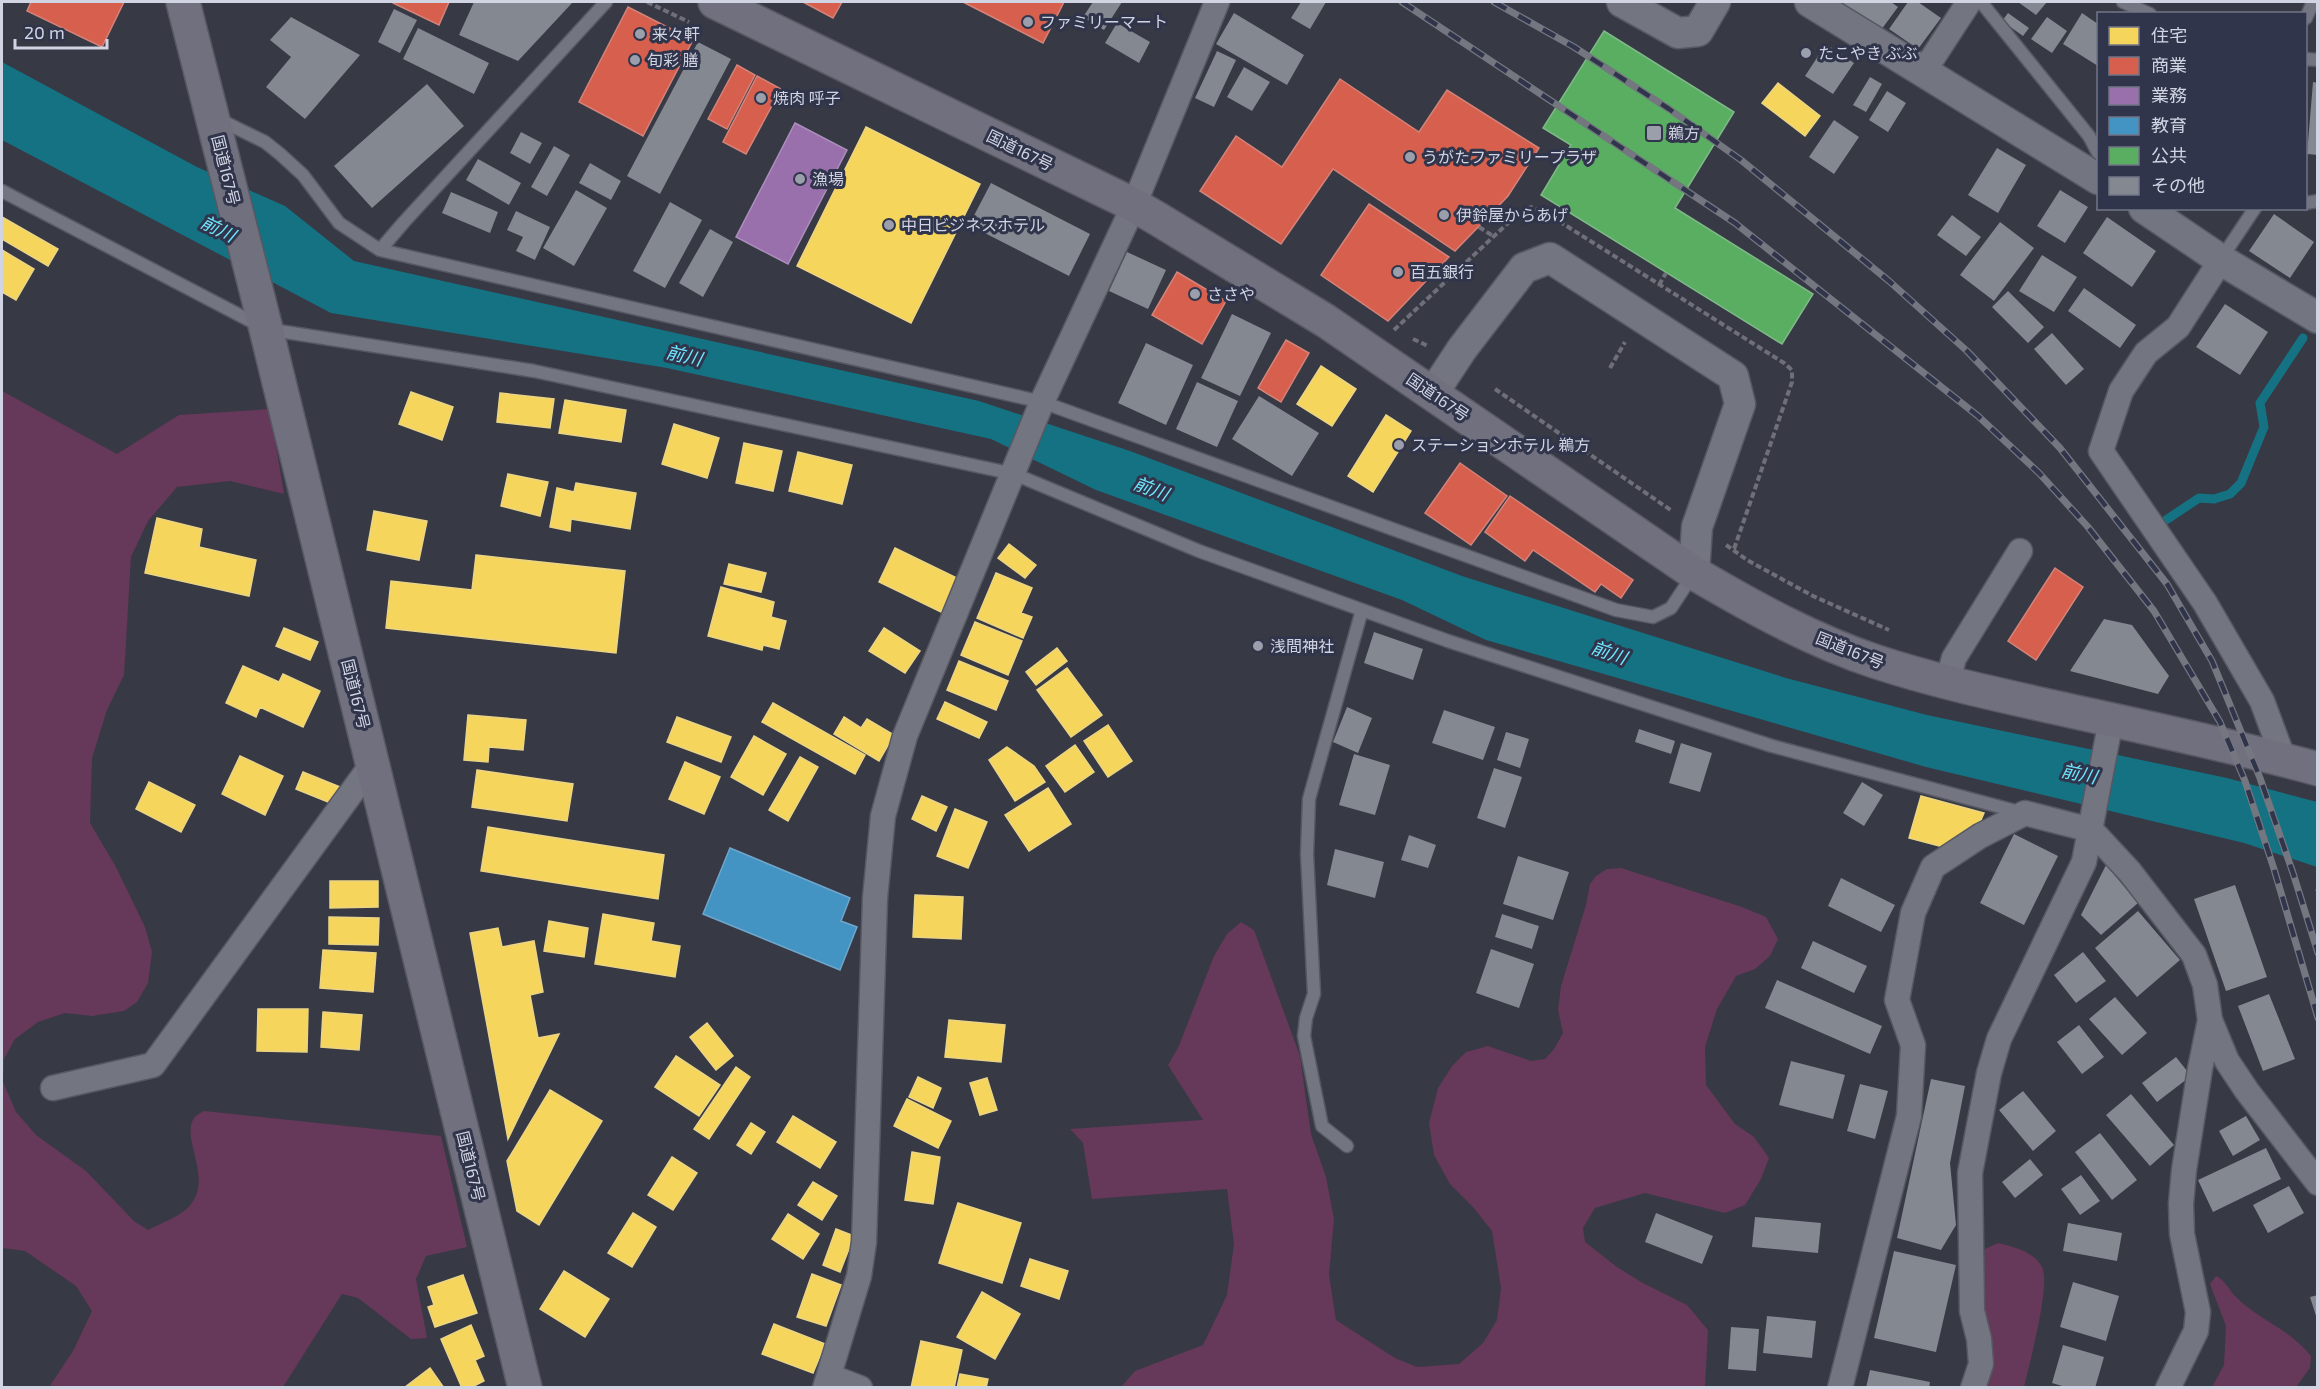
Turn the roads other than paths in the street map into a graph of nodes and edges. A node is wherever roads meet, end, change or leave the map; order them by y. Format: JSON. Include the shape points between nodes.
{"nodes":[{"id":1,"x":183,"y":2,"type":"edge"},
{"id":2,"x":606,"y":2,"type":"edge"},
{"id":3,"x":715,"y":2,"type":"edge"},
{"id":4,"x":1217,"y":2,"type":"edge"},
{"id":5,"x":1622,"y":2,"type":"edge"},
{"id":6,"x":1715,"y":2,"type":"edge"},
{"id":7,"x":1810,"y":2,"type":"edge"},
{"id":8,"x":1969,"y":2,"type":"edge"},
{"id":9,"x":1981,"y":2,"type":"edge"},
{"id":10,"x":2123,"y":2,"type":"edge"},
{"id":11,"x":2146,"y":12,"type":"edge"},
{"id":12,"x":1924,"y":71,"type":"junction"},
{"id":13,"x":213,"y":117,"type":"junction"},
{"id":14,"x":2097,"y":151,"type":"edge"},
{"id":15,"x":2097,"y":178,"type":"edge"},
{"id":16,"x":2,"y":191,"type":"edge"},
{"id":17,"x":1134,"y":205,"type":"junction"},
{"id":18,"x":2147,"y":210,"type":"edge"},
{"id":19,"x":2254,"y":210,"type":"edge"},
{"id":20,"x":380,"y":250,"type":"junction"},
{"id":21,"x":2221,"y":260,"type":"junction"},
{"id":22,"x":2318,"y":318,"type":"edge"},
{"id":23,"x":266,"y":329,"type":"junction"},
{"id":24,"x":2121,"y":391,"type":"junction"},
{"id":25,"x":1433,"y":393,"type":"junction"},
{"id":26,"x":1042,"y":402,"type":"junction"},
{"id":27,"x":2102,"y":414,"type":"dead end"},
{"id":28,"x":1014,"y":474,"type":"junction"},
{"id":29,"x":2020,"y":551,"type":"dead end"},
{"id":30,"x":1694,"y":573,"type":"junction"},
{"id":31,"x":1362,"y":610,"type":"junction"},
{"id":32,"x":1947,"y":683,"type":"junction"},
{"id":33,"x":2109,"y":734,"type":"junction"},
{"id":34,"x":2284,"y":760,"type":"junction"},
{"id":35,"x":373,"y":763,"type":"junction"},
{"id":36,"x":2318,"y":769,"type":"edge"},
{"id":37,"x":2025,"y":813,"type":"junction"},
{"id":38,"x":2093,"y":823,"type":"junction"},
{"id":39,"x":2210,"y":1020,"type":"junction"},
{"id":40,"x":53,"y":1088,"type":"dead end"},
{"id":41,"x":1347,"y":1146,"type":"dead end"},
{"id":42,"x":2318,"y":1183,"type":"edge"},
{"id":43,"x":827,"y":1382,"type":"edge"},
{"id":44,"x":525,"y":1388,"type":"edge"},
{"id":45,"x":860,"y":1388,"type":"edge"},
{"id":46,"x":1840,"y":1388,"type":"edge"},
{"id":47,"x":1973,"y":1388,"type":"edge"},
{"id":48,"x":2168,"y":1388,"type":"edge"}],
"edges":[{"from":1,"to":13,"type":"highway","name":"国道167号"},
{"from":2,"to":20,"type":"lane"},
{"from":3,"to":17,"type":"highway","name":"国道167号"},
{"from":4,"to":17,"type":"street"},
{"from":5,"to":6,"type":"street","via":[[1678,33],[1698,31]]},
{"from":7,"to":12,"type":"street"},
{"from":8,"to":12,"type":"street"},
{"from":9,"to":14,"type":"lane"},
{"from":10,"to":11,"type":"lane"},
{"from":12,"to":15,"type":"street"},
{"from":13,"to":20,"type":"lane","via":[[265,142],[303,175],[339,223]]},
{"from":13,"to":23,"type":"highway","name":"国道167号"},
{"from":16,"to":23,"type":"lane"},
{"from":17,"to":25,"type":"highway","name":"国道167号","via":[[1326,321]]},
{"from":17,"to":26,"type":"street"},
{"from":18,"to":21,"type":"street"},
{"from":19,"to":21,"type":"lane"},
{"from":20,"to":26,"type":"lane"},
{"from":21,"to":22,"type":"street"},
{"from":21,"to":24,"type":"street","via":[[2178,327],[2146,353]]},
{"from":23,"to":28,"type":"lane","via":[[534,371]]},
{"from":23,"to":35,"type":"highway","name":"国道167号"},
{"from":24,"to":27,"type":"street"},
{"from":24,"to":34,"type":"street","via":[[2101,451],[2205,603],[2262,701]]},
{"from":25,"to":30,"type":"highway","name":"国道167号"},
{"from":25,"to":30,"type":"street","via":[[1524,268],[1550,258],[1733,376],[1740,404],[1697,527]]},
{"from":26,"to":28,"type":"street"},
{"from":26,"to":30,"type":"lane","via":[[1616,610],[1653,617],[1671,608]]},
{"from":28,"to":31,"type":"lane","via":[[1199,551]]},
{"from":28,"to":43,"type":"street","via":[[905,736],[883,816],[876,898],[864,1242],[859,1276]]},
{"from":29,"to":32,"type":"street","via":[[1954,658]]},
{"from":30,"to":32,"type":"highway","name":"国道167号","via":[[1840,648]]},
{"from":31,"to":37,"type":"lane","via":[[1772,746]]},
{"from":31,"to":41,"type":"lane","via":[[1309,800],[1307,854],[1314,994],[1305,1036],[1322,1126]]},
{"from":32,"to":33,"type":"highway","name":"国道167号"},
{"from":33,"to":34,"type":"highway","name":"国道167号"},
{"from":33,"to":38,"type":"street"},
{"from":34,"to":36,"type":"highway","name":"国道167号"},
{"from":35,"to":40,"type":"street","via":[[153,1065]]},
{"from":35,"to":44,"type":"highway","name":"国道167号"},
{"from":37,"to":38,"type":"street"},
{"from":37,"to":46,"type":"street","via":[[1933,867],[1913,913],[1897,1000],[1913,1045],[1909,1116]]},
{"from":38,"to":39,"type":"street","via":[[2194,956],[2205,985]]},
{"from":38,"to":47,"type":"street","via":[[2084,862],[1999,1039],[1989,1073],[1970,1173],[1972,1311],[1981,1364]]},
{"from":39,"to":42,"type":"street","via":[[2227,1061]]},
{"from":39,"to":48,"type":"street","via":[[2181,1204],[2182,1234],[2198,1312],[2196,1331]]},
{"from":43,"to":45,"type":"street"}]}
